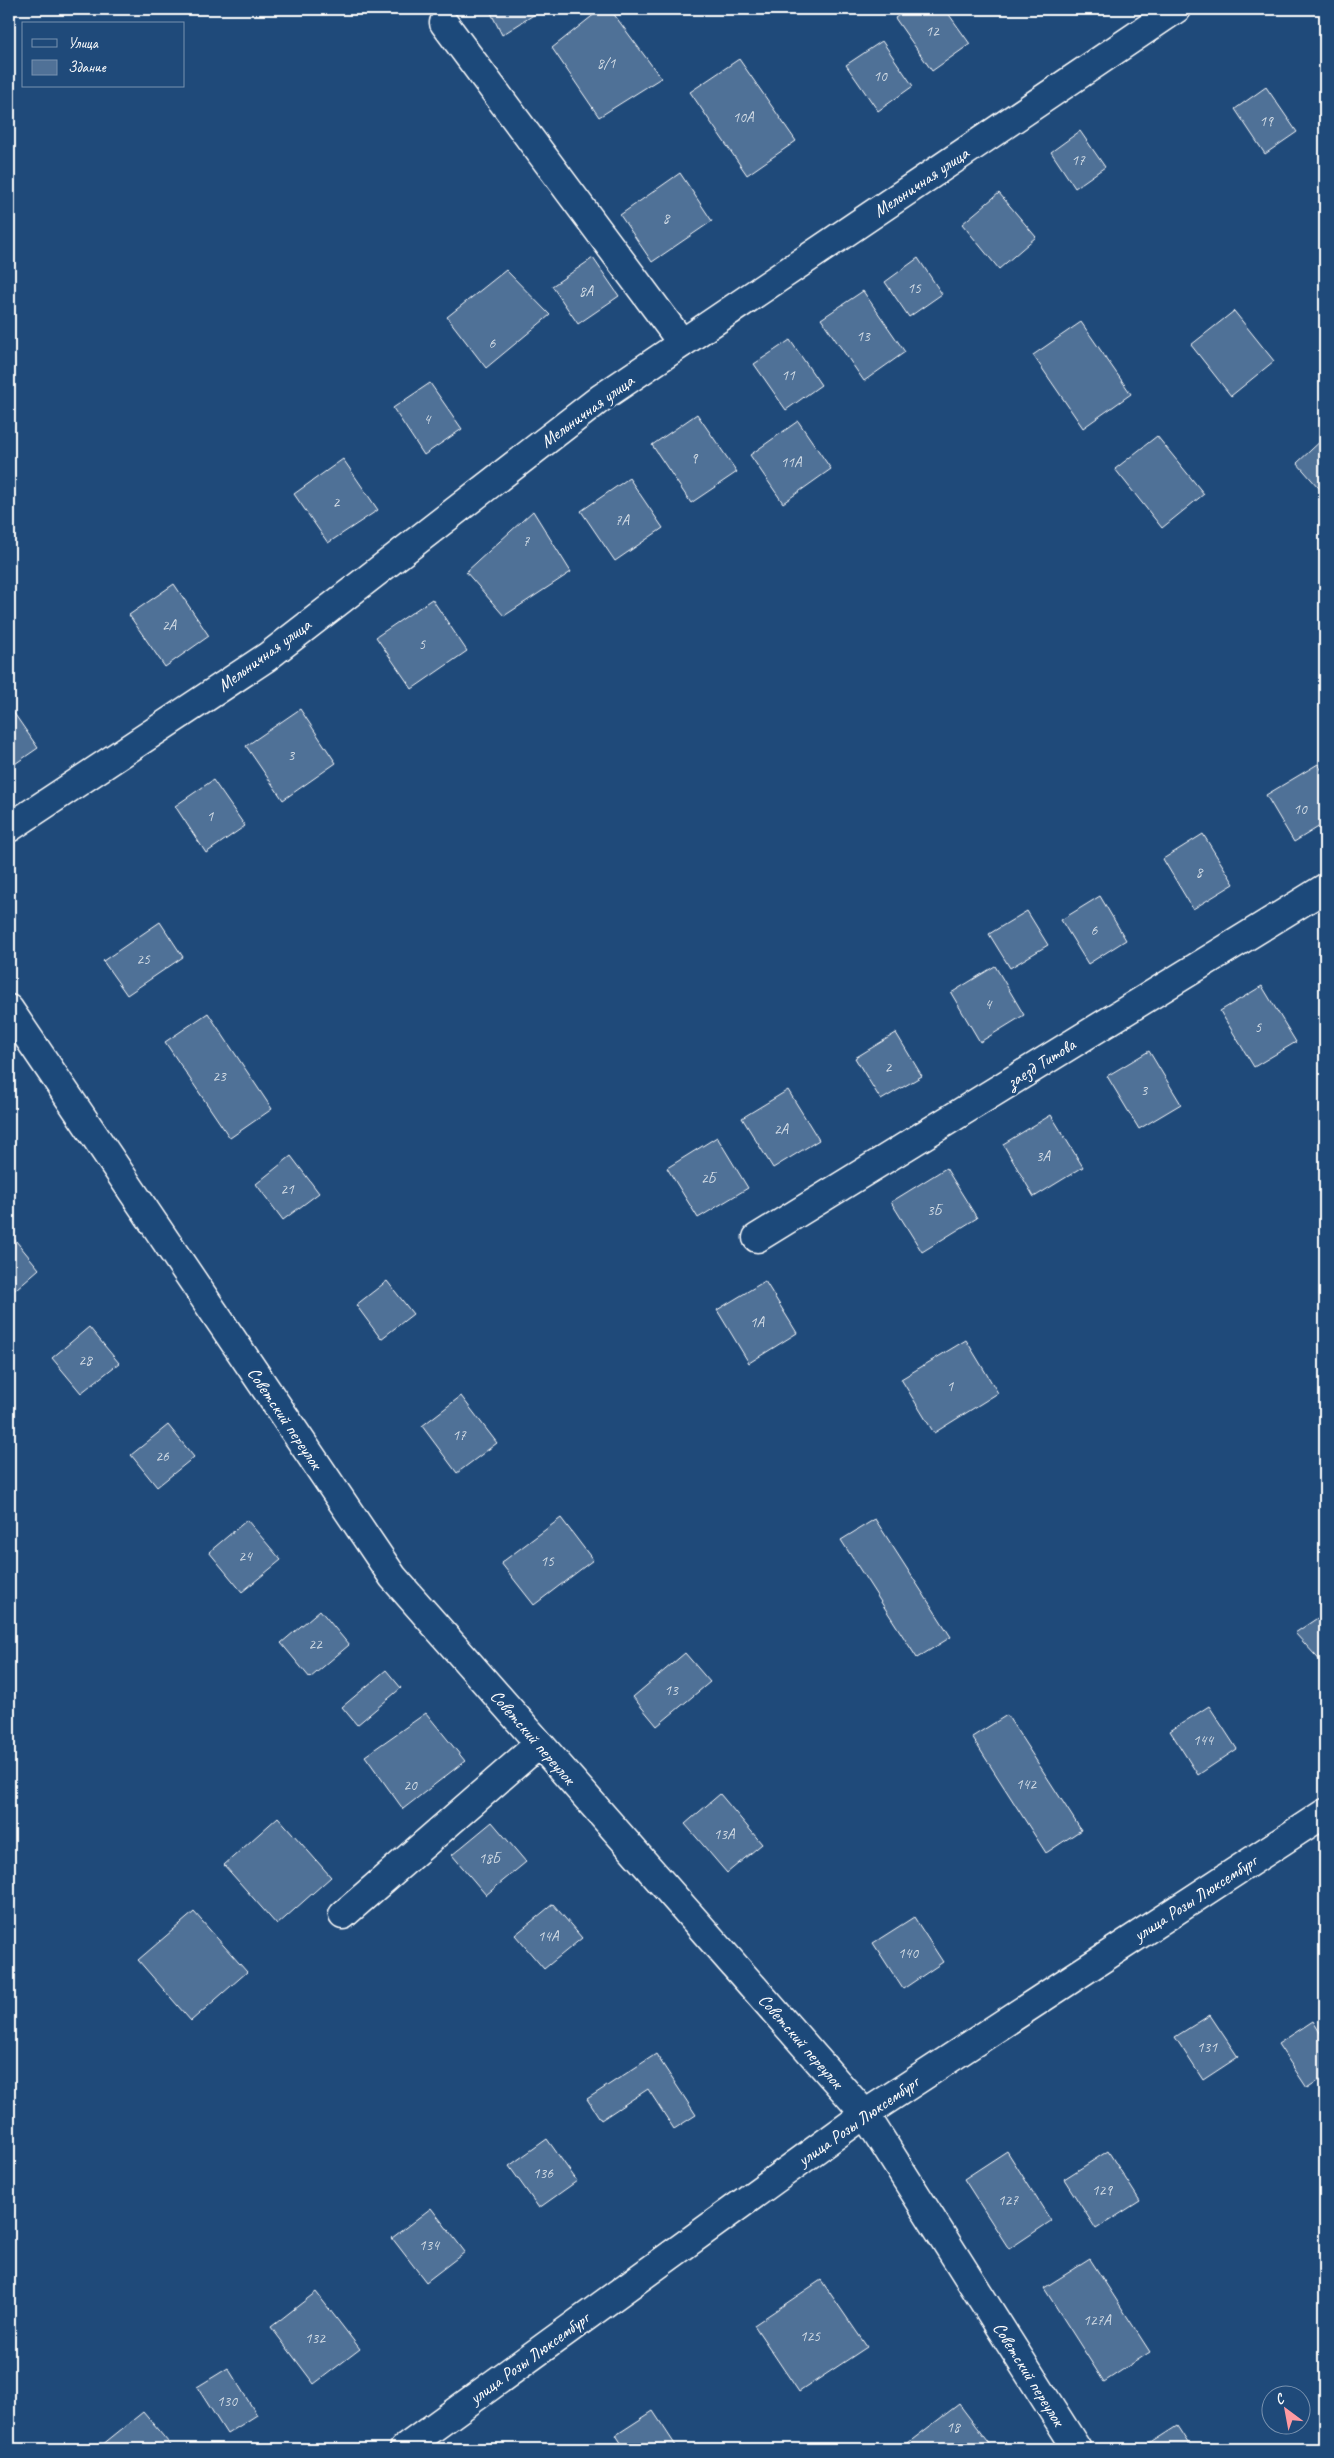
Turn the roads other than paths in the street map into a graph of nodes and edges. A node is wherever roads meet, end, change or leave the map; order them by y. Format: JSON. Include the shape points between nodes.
{"nodes":[{"id":1,"x":1176,"y":9,"type":"edge"},
{"id":2,"x":444,"y":23,"type":"dead end"},
{"id":3,"x":682,"y":343,"type":"junction"},
{"id":4,"x":9,"y":828,"type":"edge"},
{"id":5,"x":1325,"y":888,"type":"edge"},
{"id":6,"x":9,"y":1009,"type":"edge"},
{"id":7,"x":757,"y":1238,"type":"dead end"},
{"id":8,"x":539,"y":1744,"type":"junction"},
{"id":9,"x":1325,"y":1813,"type":"edge"},
{"id":10,"x":343,"y":1914,"type":"dead end"},
{"id":11,"x":865,"y":2114,"type":"junction"},
{"id":12,"x":404,"y":2449,"type":"edge"},
{"id":13,"x":1077,"y":2449,"type":"edge"}],
"edges":[{"from":1,"to":3,"type":"street","name":"Мельничная улица"},
{"from":2,"to":3,"type":"street"},
{"from":3,"to":4,"type":"street","name":"Мельничная улица","via":[[601,398],[266,657]]},
{"from":5,"to":7,"type":"street","name":"заезд Титова"},
{"from":6,"to":8,"type":"street","name":"Советский переулок","via":[[393,1577]]},
{"from":8,"to":10,"type":"street"},
{"from":8,"to":11,"type":"street","name":"Советский переулок"},
{"from":9,"to":11,"type":"street","name":"улица Розы Люксембург"},
{"from":11,"to":12,"type":"street","name":"улица Розы Люксембург"},
{"from":11,"to":13,"type":"street","name":"Советский переулок"}]}
